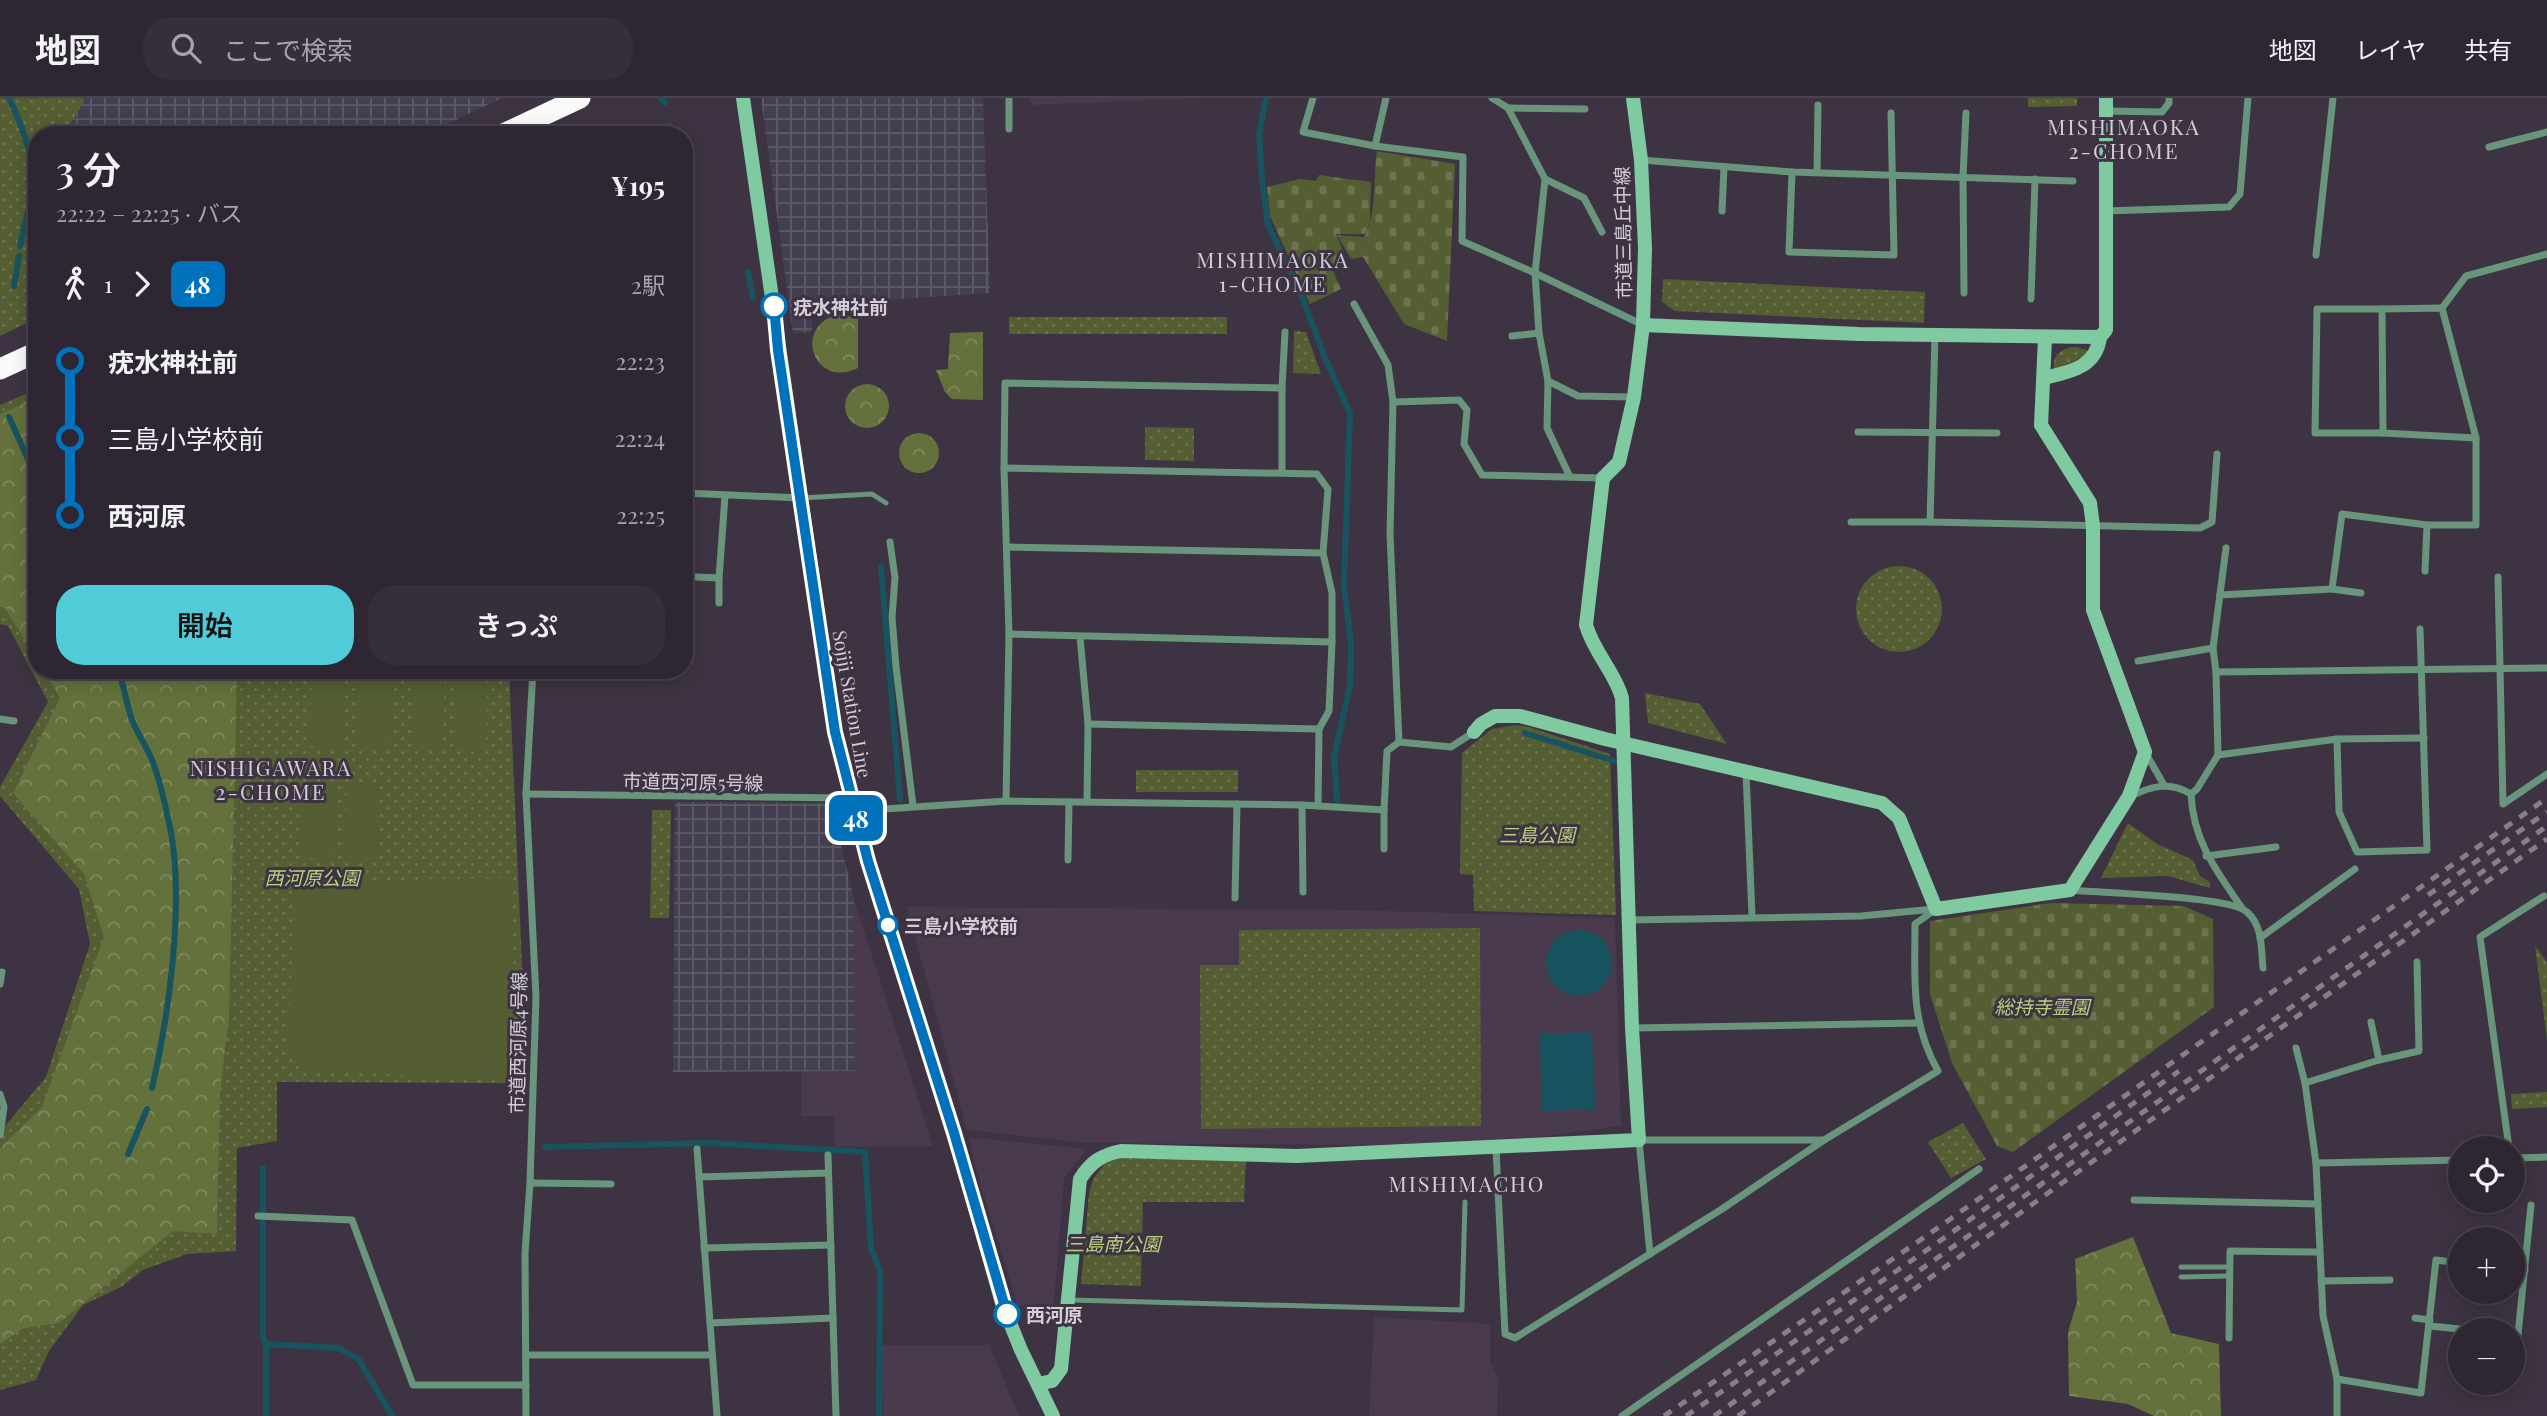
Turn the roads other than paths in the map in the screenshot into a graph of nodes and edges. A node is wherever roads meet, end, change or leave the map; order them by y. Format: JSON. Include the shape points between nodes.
{"nodes":[{"id":1,"x":580,"y":98,"type":"edge"},
{"id":2,"x":743,"y":98,"type":"edge"},
{"id":3,"x":1009,"y":98,"type":"edge"},
{"id":4,"x":1313,"y":98,"type":"edge"},
{"id":5,"x":1386,"y":98,"type":"edge"},
{"id":6,"x":1492,"y":98,"type":"edge"},
{"id":7,"x":1633,"y":98,"type":"edge"},
{"id":8,"x":2169,"y":98,"type":"edge"},
{"id":9,"x":2248,"y":98,"type":"edge"},
{"id":10,"x":2333,"y":98,"type":"edge"},
{"id":11,"x":1818,"y":105,"type":"dead end"},
{"id":12,"x":2106,"y":105,"type":"edge"},
{"id":13,"x":1508,"y":108,"type":"junction"},
{"id":14,"x":1585,"y":109,"type":"dead end"},
{"id":15,"x":1891,"y":113,"type":"dead end"},
{"id":16,"x":1966,"y":113,"type":"dead end"},
{"id":17,"x":521,"y":126,"type":"edge"},
{"id":18,"x":1009,"y":129,"type":"dead end"},
{"id":19,"x":2547,"y":132,"type":"edge"},
{"id":20,"x":1375,"y":146,"type":"junction"},
{"id":21,"x":2489,"y":147,"type":"dead end"},
{"id":22,"x":1641,"y":160,"type":"junction"},
{"id":23,"x":1724,"y":167,"type":"junction"},
{"id":24,"x":1792,"y":172,"type":"junction"},
{"id":25,"x":1817,"y":172,"type":"junction"},
{"id":26,"x":1893,"y":173,"type":"junction"},
{"id":27,"x":1963,"y":176,"type":"junction"},
{"id":28,"x":1545,"y":179,"type":"junction"},
{"id":29,"x":2035,"y":179,"type":"junction"},
{"id":30,"x":2073,"y":181,"type":"dead end"},
{"id":31,"x":1722,"y":211,"type":"dead end"},
{"id":32,"x":2105,"y":211,"type":"junction"},
{"id":33,"x":1602,"y":232,"type":"dead end"},
{"id":34,"x":2547,"y":254,"type":"edge"},
{"id":35,"x":2316,"y":256,"type":"dead end"},
{"id":36,"x":1535,"y":273,"type":"junction"},
{"id":37,"x":1964,"y":293,"type":"dead end"},
{"id":38,"x":2031,"y":299,"type":"dead end"},
{"id":39,"x":1354,"y":304,"type":"dead end"},
{"id":40,"x":2442,"y":308,"type":"junction"},
{"id":41,"x":2382,"y":309,"type":"junction"},
{"id":42,"x":1643,"y":325,"type":"junction"},
{"id":43,"x":1285,"y":332,"type":"dead end"},
{"id":44,"x":1539,"y":333,"type":"junction"},
{"id":45,"x":1935,"y":335,"type":"junction"},
{"id":46,"x":1511,"y":337,"type":"dead end"},
{"id":47,"x":2100,"y":337,"type":"junction"},
{"id":48,"x":2046,"y":338,"type":"junction"},
{"id":49,"x":28,"y":356,"type":"edge"},
{"id":50,"x":0,"y":369,"type":"edge"},
{"id":51,"x":2044,"y":378,"type":"junction"},
{"id":52,"x":1548,"y":381,"type":"junction"},
{"id":53,"x":1282,"y":388,"type":"junction"},
{"id":54,"x":1634,"y":397,"type":"junction"},
{"id":55,"x":1393,"y":402,"type":"junction"},
{"id":56,"x":1858,"y":432,"type":"dead end"},
{"id":57,"x":1932,"y":432,"type":"junction"},
{"id":58,"x":1997,"y":433,"type":"dead end"},
{"id":59,"x":2383,"y":433,"type":"junction"},
{"id":60,"x":2476,"y":438,"type":"junction"},
{"id":61,"x":2217,"y":454,"type":"dead end"},
{"id":62,"x":1004,"y":468,"type":"junction"},
{"id":63,"x":1282,"y":472,"type":"junction"},
{"id":64,"x":1570,"y":477,"type":"junction"},
{"id":65,"x":1603,"y":478,"type":"junction"},
{"id":66,"x":693,"y":494,"type":"edge"},
{"id":67,"x":725,"y":496,"type":"junction"},
{"id":68,"x":801,"y":498,"type":"junction"},
{"id":69,"x":887,"y":503,"type":"dead end"},
{"id":70,"x":1851,"y":522,"type":"dead end"},
{"id":71,"x":1930,"y":522,"type":"junction"},
{"id":72,"x":2427,"y":525,"type":"junction"},
{"id":73,"x":2093,"y":526,"type":"junction"},
{"id":74,"x":890,"y":542,"type":"dead end"},
{"id":75,"x":1007,"y":547,"type":"junction"},
{"id":76,"x":2226,"y":548,"type":"dead end"},
{"id":77,"x":1323,"y":552,"type":"junction"},
{"id":78,"x":2425,"y":570,"type":"dead end"},
{"id":79,"x":696,"y":577,"type":"dead end"},
{"id":80,"x":2498,"y":577,"type":"dead end"},
{"id":81,"x":719,"y":578,"type":"junction"},
{"id":82,"x":2332,"y":589,"type":"junction"},
{"id":83,"x":2361,"y":593,"type":"dead end"},
{"id":84,"x":2220,"y":596,"type":"junction"},
{"id":85,"x":719,"y":603,"type":"dead end"},
{"id":86,"x":2420,"y":629,"type":"dead end"},
{"id":87,"x":1009,"y":635,"type":"junction"},
{"id":88,"x":1080,"y":637,"type":"junction"},
{"id":89,"x":1332,"y":642,"type":"junction"},
{"id":90,"x":2213,"y":648,"type":"junction"},
{"id":91,"x":2138,"y":661,"type":"dead end"},
{"id":92,"x":2421,"y":668,"type":"junction"},
{"id":93,"x":2500,"y":668,"type":"junction"},
{"id":94,"x":2547,"y":668,"type":"edge"},
{"id":95,"x":2216,"y":672,"type":"junction"},
{"id":96,"x":532,"y":679,"type":"edge"},
{"id":97,"x":0,"y":719,"type":"edge"},
{"id":98,"x":13,"y":721,"type":"dead end"},
{"id":99,"x":1088,"y":724,"type":"junction"},
{"id":100,"x":1318,"y":729,"type":"junction"},
{"id":101,"x":1474,"y":732,"type":"joint"},
{"id":102,"x":2424,"y":738,"type":"junction"},
{"id":103,"x":2337,"y":739,"type":"junction"},
{"id":104,"x":1399,"y":742,"type":"junction"},
{"id":105,"x":1622,"y":742,"type":"junction"},
{"id":106,"x":2145,"y":752,"type":"junction"},
{"id":107,"x":2218,"y":755,"type":"junction"},
{"id":108,"x":1746,"y":772,"type":"junction"},
{"id":109,"x":2547,"y":774,"type":"edge"},
{"id":110,"x":2164,"y":785,"type":"junction"},
{"id":111,"x":526,"y":794,"type":"junction"},
{"id":112,"x":2191,"y":794,"type":"junction"},
{"id":113,"x":2129,"y":796,"type":"junction"},
{"id":114,"x":1006,"y":801,"type":"junction"},
{"id":115,"x":1069,"y":802,"type":"junction"},
{"id":116,"x":1087,"y":802,"type":"junction"},
{"id":117,"x":1237,"y":804,"type":"junction"},
{"id":118,"x":1302,"y":805,"type":"junction"},
{"id":119,"x":913,"y":806,"type":"junction"},
{"id":120,"x":1318,"y":806,"type":"junction"},
{"id":121,"x":854,"y":809,"type":"junction"},
{"id":122,"x":1384,"y":810,"type":"junction"},
{"id":123,"x":2276,"y":847,"type":"dead end"},
{"id":124,"x":1384,"y":849,"type":"dead end"},
{"id":125,"x":2206,"y":856,"type":"junction"},
{"id":126,"x":1068,"y":860,"type":"dead end"},
{"id":127,"x":2354,"y":869,"type":"dead end"},
{"id":128,"x":2070,"y":890,"type":"junction"},
{"id":129,"x":1303,"y":892,"type":"dead end"},
{"id":130,"x":2544,"y":896,"type":"dead end"},
{"id":131,"x":1235,"y":898,"type":"dead end"},
{"id":132,"x":2242,"y":908,"type":"junction"},
{"id":133,"x":1936,"y":909,"type":"junction"},
{"id":134,"x":1752,"y":916,"type":"junction"},
{"id":135,"x":1629,"y":920,"type":"junction"},
{"id":136,"x":2260,"y":938,"type":"junction"},
{"id":137,"x":2417,"y":962,"type":"dead end"},
{"id":138,"x":2263,"y":968,"type":"dead end"},
{"id":139,"x":2,"y":972,"type":"dead end"},
{"id":140,"x":0,"y":985,"type":"edge"},
{"id":141,"x":2371,"y":1022,"type":"dead end"},
{"id":142,"x":1918,"y":1023,"type":"junction"},
{"id":143,"x":1632,"y":1028,"type":"junction"},
{"id":144,"x":2296,"y":1048,"type":"dead end"},
{"id":145,"x":2379,"y":1060,"type":"junction"},
{"id":146,"x":2305,"y":1083,"type":"junction"},
{"id":147,"x":0,"y":1094,"type":"edge"},
{"id":148,"x":0,"y":1135,"type":"edge"},
{"id":149,"x":2507,"y":1136,"type":"edge"},
{"id":150,"x":1639,"y":1140,"type":"junction"},
{"id":151,"x":1824,"y":1140,"type":"junction"},
{"id":152,"x":1496,"y":1148,"type":"junction"},
{"id":153,"x":697,"y":1149,"type":"dead end"},
{"id":154,"x":828,"y":1155,"type":"dead end"},
{"id":155,"x":2547,"y":1157,"type":"edge"},
{"id":156,"x":2525,"y":1158,"type":"edge"},
{"id":157,"x":2448,"y":1160,"type":"edge"},
{"id":158,"x":2316,"y":1163,"type":"junction"},
{"id":159,"x":1979,"y":1169,"type":"dead end"},
{"id":160,"x":828,"y":1173,"type":"junction"},
{"id":161,"x":699,"y":1177,"type":"junction"},
{"id":162,"x":530,"y":1183,"type":"junction"},
{"id":163,"x":611,"y":1184,"type":"dead end"},
{"id":164,"x":2134,"y":1200,"type":"dead end"},
{"id":165,"x":1465,"y":1202,"type":"dead end"},
{"id":166,"x":2318,"y":1204,"type":"junction"},
{"id":167,"x":2531,"y":1205,"type":"dead end"},
{"id":168,"x":258,"y":1216,"type":"dead end"},
{"id":169,"x":831,"y":1245,"type":"junction"},
{"id":170,"x":704,"y":1248,"type":"junction"},
{"id":171,"x":2319,"y":1252,"type":"junction"},
{"id":172,"x":1650,"y":1254,"type":"junction"},
{"id":173,"x":2448,"y":1262,"type":"edge"},
{"id":174,"x":2182,"y":1267,"type":"dead end"},
{"id":175,"x":2229,"y":1267,"type":"junction"},
{"id":176,"x":2525,"y":1270,"type":"edge"},
{"id":177,"x":2229,"y":1276,"type":"junction"},
{"id":178,"x":2182,"y":1277,"type":"dead end"},
{"id":179,"x":2390,"y":1280,"type":"dead end"},
{"id":180,"x":2321,"y":1281,"type":"junction"},
{"id":181,"x":1067,"y":1300,"type":"junction"},
{"id":182,"x":833,"y":1318,"type":"junction"},
{"id":183,"x":2415,"y":1318,"type":"dead end"},
{"id":184,"x":710,"y":1323,"type":"junction"},
{"id":185,"x":2430,"y":1323,"type":"junction"},
{"id":186,"x":2448,"y":1326,"type":"edge"},
{"id":187,"x":2229,"y":1338,"type":"dead end"},
{"id":188,"x":526,"y":1355,"type":"junction"},
{"id":189,"x":712,"y":1355,"type":"junction"},
{"id":190,"x":2337,"y":1379,"type":"junction"},
{"id":191,"x":1038,"y":1384,"type":"junction"},
{"id":192,"x":526,"y":1385,"type":"junction"},
{"id":193,"x":526,"y":1416,"type":"edge"},
{"id":194,"x":717,"y":1416,"type":"edge"},
{"id":195,"x":836,"y":1416,"type":"edge"},
{"id":196,"x":1053,"y":1416,"type":"edge"},
{"id":197,"x":1622,"y":1416,"type":"edge"},
{"id":198,"x":2337,"y":1416,"type":"edge"}],
"edges":[{"from":1,"to":17,"type":"highway"},
{"from":2,"to":68,"type":"street","name":"Sojiji Station Line"},
{"from":3,"to":18,"type":"street"},
{"from":4,"to":20,"type":"street","via":[[1303,132]]},
{"from":5,"to":20,"type":"street"},
{"from":6,"to":13,"type":"street"},
{"from":7,"to":22,"type":"street","name":"市道三島丘中線"},
{"from":8,"to":12,"type":"street","via":[[2162,112]]},
{"from":9,"to":32,"type":"street","via":[[2240,194],[2229,207]]},
{"from":10,"to":35,"type":"street"},
{"from":11,"to":25,"type":"street"},
{"from":12,"to":32,"type":"street"},
{"from":13,"to":14,"type":"street"},
{"from":13,"to":28,"type":"street"},
{"from":15,"to":26,"type":"street"},
{"from":16,"to":27,"type":"street"},
{"from":19,"to":21,"type":"street"},
{"from":20,"to":36,"type":"street","via":[[1463,158],[1462,241]]},
{"from":22,"to":23,"type":"street"},
{"from":22,"to":42,"type":"street","name":"市道三島丘中線"},
{"from":23,"to":24,"type":"street"},
{"from":23,"to":31,"type":"street"},
{"from":24,"to":25,"type":"street"},
{"from":24,"to":26,"type":"street","via":[[1789,251],[1894,256]]},
{"from":25,"to":26,"type":"street"},
{"from":26,"to":27,"type":"street"},
{"from":27,"to":29,"type":"street"},
{"from":27,"to":37,"type":"street"},
{"from":28,"to":33,"type":"street","via":[[1584,198]]},
{"from":28,"to":36,"type":"street"},
{"from":29,"to":30,"type":"street"},
{"from":29,"to":38,"type":"street"},
{"from":32,"to":47,"type":"street","via":[[2106,324]]},
{"from":34,"to":40,"type":"street","via":[[2466,276]]},
{"from":36,"to":42,"type":"street"},
{"from":36,"to":44,"type":"street"},
{"from":39,"to":55,"type":"street","via":[[1388,365]]},
{"from":40,"to":41,"type":"street"},
{"from":40,"to":60,"type":"street"},
{"from":41,"to":59,"type":"street"},
{"from":41,"to":59,"type":"street","via":[[2317,309],[2315,433]]},
{"from":42,"to":45,"type":"street"},
{"from":42,"to":54,"type":"street","name":"市道三島丘中線"},
{"from":43,"to":53,"type":"street"},
{"from":44,"to":46,"type":"street"},
{"from":44,"to":52,"type":"street"},
{"from":45,"to":48,"type":"street"},
{"from":45,"to":57,"type":"street"},
{"from":47,"to":48,"type":"street"},
{"from":47,"to":51,"type":"street","via":[[2089,362],[2078,370]]},
{"from":48,"to":51,"type":"street"},
{"from":49,"to":50,"type":"highway"},
{"from":51,"to":73,"type":"street","via":[[2041,425],[2090,503]]},
{"from":52,"to":54,"type":"street","via":[[1578,396]]},
{"from":52,"to":64,"type":"street","via":[[1547,428]]},
{"from":53,"to":62,"type":"street","via":[[1005,383]]},
{"from":53,"to":63,"type":"street"},
{"from":54,"to":65,"type":"street","name":"市道三島丘中線","via":[[1619,462]]},
{"from":55,"to":64,"type":"street","via":[[1459,400],[1467,410],[1464,444],[1482,475]]},
{"from":55,"to":104,"type":"street","via":[[1390,534]]},
{"from":56,"to":57,"type":"street"},
{"from":57,"to":58,"type":"street"},
{"from":57,"to":71,"type":"street"},
{"from":59,"to":60,"type":"street"},
{"from":60,"to":72,"type":"street","via":[[2476,525]]},
{"from":61,"to":73,"type":"street","via":[[2212,522],[2200,528]]},
{"from":62,"to":63,"type":"street"},
{"from":62,"to":75,"type":"street"},
{"from":63,"to":77,"type":"street","via":[[1317,474],[1328,489]]},
{"from":64,"to":65,"type":"street"},
{"from":65,"to":105,"type":"street","via":[[1586,625],[1592,644],[1619,687]]},
{"from":66,"to":67,"type":"street"},
{"from":67,"to":68,"type":"street"},
{"from":67,"to":81,"type":"street"},
{"from":68,"to":69,"type":"lane","via":[[872,494]]},
{"from":68,"to":121,"type":"street","name":"Sojiji Station Line","via":[[835,732]]},
{"from":70,"to":71,"type":"street"},
{"from":71,"to":73,"type":"street"},
{"from":72,"to":78,"type":"street"},
{"from":72,"to":82,"type":"street","via":[[2342,514]]},
{"from":73,"to":106,"type":"street","via":[[2093,610]]},
{"from":74,"to":119,"type":"street","via":[[896,667]]},
{"from":75,"to":77,"type":"street"},
{"from":75,"to":87,"type":"street"},
{"from":76,"to":84,"type":"street"},
{"from":77,"to":89,"type":"street","via":[[1332,593]]},
{"from":79,"to":81,"type":"street"},
{"from":80,"to":93,"type":"street"},
{"from":81,"to":85,"type":"street"},
{"from":82,"to":83,"type":"street"},
{"from":82,"to":84,"type":"street"},
{"from":84,"to":90,"type":"street"},
{"from":86,"to":92,"type":"street"},
{"from":87,"to":88,"type":"street"},
{"from":87,"to":114,"type":"street"},
{"from":88,"to":89,"type":"street"},
{"from":88,"to":99,"type":"street"},
{"from":89,"to":100,"type":"street","via":[[1329,711]]},
{"from":90,"to":91,"type":"street"},
{"from":90,"to":95,"type":"street"},
{"from":92,"to":93,"type":"street"},
{"from":92,"to":95,"type":"street"},
{"from":92,"to":102,"type":"street"},
{"from":93,"to":94,"type":"street"},
{"from":93,"to":109,"type":"street","via":[[2503,804]]},
{"from":95,"to":107,"type":"street"},
{"from":96,"to":111,"type":"street","name":"市道西河原4号線"},
{"from":97,"to":98,"type":"street"},
{"from":99,"to":100,"type":"street"},
{"from":99,"to":116,"type":"street"},
{"from":100,"to":120,"type":"street"},
{"from":101,"to":104,"type":"street","via":[[1451,747]]},
{"from":101,"to":105,"type":"street","via":[[1495,716],[1513,715]]},
{"from":102,"to":103,"type":"street"},
{"from":102,"to":103,"type":"street","via":[[2427,850],[2357,852],[2339,812]]},
{"from":103,"to":107,"type":"street"},
{"from":104,"to":122,"type":"street","via":[[1387,751]]},
{"from":105,"to":108,"type":"street"},
{"from":105,"to":135,"type":"street"},
{"from":106,"to":110,"type":"street"},
{"from":106,"to":113,"type":"street"},
{"from":107,"to":112,"type":"street"},
{"from":108,"to":133,"type":"street","via":[[1882,803],[1899,818]]},
{"from":108,"to":134,"type":"street"},
{"from":110,"to":112,"type":"street"},
{"from":110,"to":113,"type":"street"},
{"from":111,"to":121,"type":"street","name":"市道西河原5号線","via":[[844,798]]},
{"from":111,"to":162,"type":"street","name":"市道西河原4号線","via":[[536,997]]},
{"from":112,"to":125,"type":"street"},
{"from":113,"to":128,"type":"street"},
{"from":114,"to":115,"type":"street"},
{"from":114,"to":119,"type":"street"},
{"from":115,"to":116,"type":"street"},
{"from":115,"to":126,"type":"street"},
{"from":116,"to":117,"type":"street"},
{"from":117,"to":118,"type":"street"},
{"from":117,"to":131,"type":"street"},
{"from":118,"to":120,"type":"street"},
{"from":118,"to":129,"type":"street"},
{"from":119,"to":121,"type":"street"},
{"from":120,"to":122,"type":"street"},
{"from":121,"to":191,"type":"street","name":"Sojiji Station Line","via":[[1002,1303]]},
{"from":122,"to":124,"type":"street"},
{"from":123,"to":125,"type":"street"},
{"from":125,"to":132,"type":"street"},
{"from":127,"to":136,"type":"street"},
{"from":128,"to":132,"type":"street","via":[[2158,894]]},
{"from":128,"to":133,"type":"street"},
{"from":130,"to":149,"type":"street","via":[[2480,937]]},
{"from":132,"to":136,"type":"street","via":[[2258,926]]},
{"from":133,"to":134,"type":"street","via":[[1861,916]]},
{"from":133,"to":142,"type":"street","via":[[1915,924]]},
{"from":134,"to":135,"type":"street"},
{"from":135,"to":143,"type":"street"},
{"from":136,"to":138,"type":"street"},
{"from":137,"to":145,"type":"street","via":[[2419,1051]]},
{"from":139,"to":140,"type":"street"},
{"from":141,"to":145,"type":"street"},
{"from":142,"to":143,"type":"street"},
{"from":142,"to":151,"type":"street","via":[[1938,1071]]},
{"from":143,"to":150,"type":"street"},
{"from":144,"to":146,"type":"street"},
{"from":145,"to":146,"type":"street"},
{"from":146,"to":158,"type":"street"},
{"from":147,"to":148,"type":"street","via":[[4,1107]]},
{"from":150,"to":151,"type":"street"},
{"from":150,"to":152,"type":"street"},
{"from":150,"to":172,"type":"street"},
{"from":151,"to":172,"type":"street"},
{"from":152,"to":172,"type":"street","via":[[1505,1334],[1515,1338]]},
{"from":152,"to":181,"type":"street","via":[[1297,1156],[1121,1151],[1102,1155],[1080,1179]]},
{"from":153,"to":161,"type":"street"},
{"from":154,"to":160,"type":"street"},
{"from":155,"to":156,"type":"street"},
{"from":157,"to":158,"type":"street"},
{"from":158,"to":166,"type":"street"},
{"from":159,"to":197,"type":"street"},
{"from":160,"to":161,"type":"street"},
{"from":160,"to":169,"type":"street"},
{"from":161,"to":170,"type":"street"},
{"from":162,"to":163,"type":"street"},
{"from":162,"to":188,"type":"street","name":"市道西河原4号線"},
{"from":164,"to":166,"type":"street"},
{"from":165,"to":181,"type":"lane","via":[[1462,1310]]},
{"from":166,"to":171,"type":"street"},
{"from":167,"to":176,"type":"street"},
{"from":168,"to":192,"type":"street","via":[[352,1220],[412,1385]]},
{"from":169,"to":170,"type":"street"},
{"from":169,"to":182,"type":"street"},
{"from":170,"to":184,"type":"street"},
{"from":171,"to":175,"type":"street","via":[[2230,1251]]},
{"from":171,"to":180,"type":"street"},
{"from":173,"to":185,"type":"street","via":[[2436,1260]]},
{"from":174,"to":175,"type":"lane"},
{"from":175,"to":177,"type":"street"},
{"from":177,"to":178,"type":"lane"},
{"from":177,"to":187,"type":"street"},
{"from":179,"to":180,"type":"street"},
{"from":180,"to":190,"type":"street","via":[[2323,1316]]},
{"from":181,"to":191,"type":"street","via":[[1061,1369],[1052,1381]]},
{"from":182,"to":184,"type":"street"},
{"from":182,"to":195,"type":"street"},
{"from":183,"to":185,"type":"street"},
{"from":184,"to":189,"type":"street"},
{"from":185,"to":186,"type":"street"},
{"from":185,"to":190,"type":"street","via":[[2421,1392]]},
{"from":188,"to":189,"type":"street"},
{"from":188,"to":192,"type":"street","name":"市道西河原4号線"},
{"from":189,"to":194,"type":"street"},
{"from":190,"to":198,"type":"street"},
{"from":191,"to":196,"type":"street","name":"Sojiji Station Line"},
{"from":192,"to":193,"type":"street","name":"市道西河原4号線"}]}
